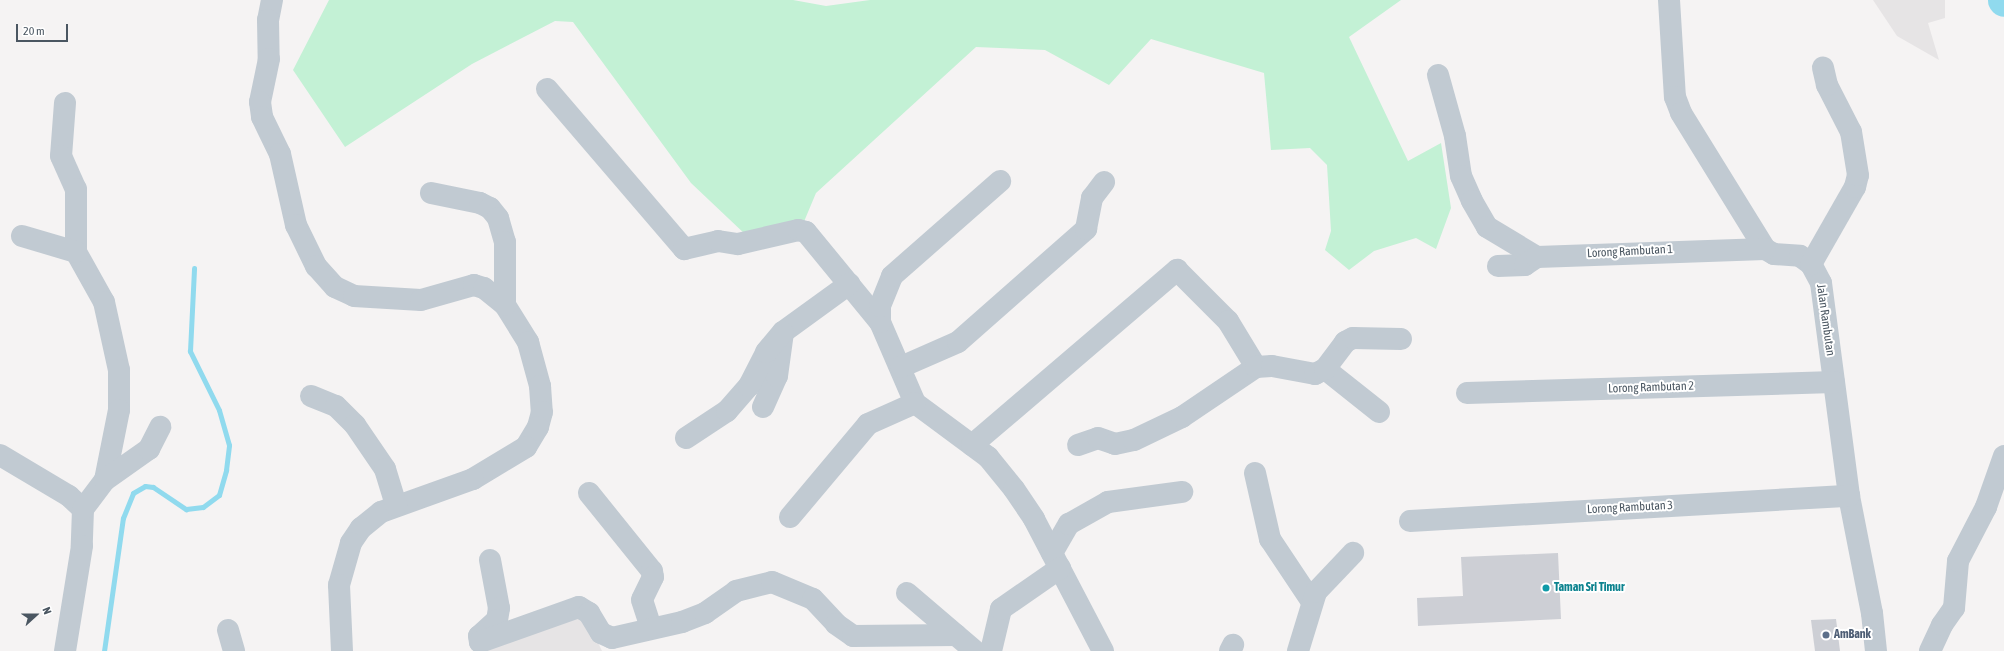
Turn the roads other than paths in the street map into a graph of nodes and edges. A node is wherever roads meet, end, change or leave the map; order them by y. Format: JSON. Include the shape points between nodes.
{"nodes":[{"id":1,"x":272,"y":0,"type":"edge"},
{"id":2,"x":1669,"y":0,"type":"edge"},
{"id":3,"x":1822,"y":67,"type":"dead end"},
{"id":4,"x":1438,"y":75,"type":"dead end"},
{"id":5,"x":547,"y":89,"type":"dead end"},
{"id":6,"x":65,"y":103,"type":"dead end"},
{"id":7,"x":1000,"y":181,"type":"dead end"},
{"id":8,"x":1104,"y":182,"type":"dead end"},
{"id":9,"x":432,"y":193,"type":"dead end"},
{"id":10,"x":22,"y":236,"type":"dead end"},
{"id":11,"x":1765,"y":249,"type":"junction"},
{"id":12,"x":76,"y":252,"type":"junction"},
{"id":13,"x":1537,"y":257,"type":"junction"},
{"id":14,"x":1811,"y":264,"type":"junction"},
{"id":15,"x":1498,"y":266,"type":"dead end"},
{"id":16,"x":849,"y":284,"type":"junction"},
{"id":17,"x":505,"y":305,"type":"junction"},
{"id":18,"x":880,"y":322,"type":"junction"},
{"id":19,"x":783,"y":332,"type":"junction"},
{"id":20,"x":1401,"y":339,"type":"dead end"},
{"id":21,"x":901,"y":367,"type":"junction"},
{"id":22,"x":1256,"y":367,"type":"junction"},
{"id":23,"x":1325,"y":369,"type":"junction"},
{"id":24,"x":1834,"y":382,"type":"junction"},
{"id":25,"x":1468,"y":393,"type":"dead end"},
{"id":26,"x":311,"y":396,"type":"dead end"},
{"id":27,"x":915,"y":403,"type":"junction"},
{"id":28,"x":763,"y":407,"type":"dead end"},
{"id":29,"x":1379,"y":412,"type":"dead end"},
{"id":30,"x":160,"y":427,"type":"dead end"},
{"id":31,"x":686,"y":438,"type":"dead end"},
{"id":32,"x":972,"y":445,"type":"junction"},
{"id":33,"x":1078,"y":445,"type":"dead end"},
{"id":34,"x":0,"y":455,"type":"edge"},
{"id":35,"x":2004,"y":456,"type":"edge"},
{"id":36,"x":1255,"y":473,"type":"dead end"},
{"id":37,"x":105,"y":480,"type":"junction"},
{"id":38,"x":1182,"y":492,"type":"dead end"},
{"id":39,"x":589,"y":493,"type":"dead end"},
{"id":40,"x":1849,"y":496,"type":"junction"},
{"id":41,"x":396,"y":505,"type":"junction"},
{"id":42,"x":83,"y":509,"type":"junction"},
{"id":43,"x":790,"y":517,"type":"dead end"},
{"id":44,"x":1410,"y":521,"type":"dead end"},
{"id":45,"x":1352,"y":553,"type":"dead end"},
{"id":46,"x":490,"y":560,"type":"dead end"},
{"id":47,"x":1056,"y":561,"type":"junction"},
{"id":48,"x":906,"y":593,"type":"dead end"},
{"id":49,"x":1312,"y":602,"type":"junction"},
{"id":50,"x":651,"y":627,"type":"junction"},
{"id":51,"x":228,"y":630,"type":"dead end"},
{"id":52,"x":956,"y":635,"type":"junction"},
{"id":53,"x":65,"y":651,"type":"edge"},
{"id":54,"x":234,"y":651,"type":"edge"},
{"id":55,"x":342,"y":651,"type":"edge"},
{"id":56,"x":975,"y":651,"type":"edge"},
{"id":57,"x":991,"y":651,"type":"edge"},
{"id":58,"x":1103,"y":651,"type":"edge"},
{"id":59,"x":1298,"y":651,"type":"edge"},
{"id":60,"x":1876,"y":651,"type":"edge"},
{"id":61,"x":1930,"y":651,"type":"edge"}],
"edges":[{"from":1,"to":17,"type":"street","via":[[268,20],[269,59],[260,102],[262,117],[280,154],[296,225],[320,272],[335,287],[354,296],[421,300],[474,286],[484,288]]},
{"from":2,"to":11,"type":"street","via":[[1677,104]]},
{"from":3,"to":14,"type":"street","via":[[1827,85],[1851,132],[1858,175],[1855,187]]},
{"from":4,"to":13,"type":"street","via":[[1455,136],[1462,176],[1472,201],[1487,228]]},
{"from":5,"to":16,"type":"street","via":[[679,246],[690,250],[718,241],[738,244],[798,230],[806,232]]},
{"from":6,"to":12,"type":"street","via":[[61,156],[76,189]]},
{"from":7,"to":18,"type":"street","via":[[892,276],[880,306]]},
{"from":8,"to":21,"type":"street","via":[[1092,198],[1086,229],[958,342]]},
{"from":9,"to":17,"type":"street","via":[[480,203],[490,208],[498,218],[505,242]]},
{"from":10,"to":12,"type":"street"},
{"from":11,"to":13,"type":"street","name":"Lorong Rambutan 1"},
{"from":11,"to":14,"type":"street","via":[[1774,254],[1800,256]]},
{"from":12,"to":37,"type":"street","via":[[104,302],[119,370],[119,410]]},
{"from":13,"to":15,"type":"street","name":"Lorong Rambutan 1","via":[[1525,265]]},
{"from":14,"to":24,"type":"street","name":"Jalan Rambutan","via":[[1821,282]]},
{"from":16,"to":18,"type":"street"},
{"from":16,"to":19,"type":"street"},
{"from":17,"to":41,"type":"street","via":[[528,342],[539,379],[542,412],[534,436],[513,458],[472,479]]},
{"from":18,"to":21,"type":"street"},
{"from":19,"to":28,"type":"street","via":[[777,376]]},
{"from":19,"to":31,"type":"street","via":[[766,352],[749,386],[727,411]]},
{"from":20,"to":23,"type":"street","via":[[1353,338],[1345,342]]},
{"from":21,"to":27,"type":"street"},
{"from":22,"to":23,"type":"street","via":[[1287,368],[1307,375]]},
{"from":22,"to":32,"type":"street","via":[[1228,321],[1177,270]]},
{"from":22,"to":33,"type":"street","via":[[1182,417],[1134,440],[1114,444],[1098,438]]},
{"from":23,"to":29,"type":"street"},
{"from":24,"to":25,"type":"street","name":"Lorong Rambutan 2"},
{"from":24,"to":40,"type":"street","name":"Jalan Rambutan"},
{"from":26,"to":41,"type":"street","via":[[336,406],[355,425],[385,469]]},
{"from":27,"to":32,"type":"street"},
{"from":27,"to":43,"type":"street","via":[[868,424]]},
{"from":30,"to":37,"type":"street","via":[[144,454]]},
{"from":32,"to":47,"type":"street","via":[[988,457],[1014,489]]},
{"from":34,"to":42,"type":"street","via":[[69,496]]},
{"from":35,"to":61,"type":"street","via":[[1986,507],[1958,561],[1954,608],[1942,625]]},
{"from":36,"to":49,"type":"street","via":[[1270,539]]},
{"from":37,"to":42,"type":"street"},
{"from":38,"to":47,"type":"street","via":[[1108,502],[1069,524]]},
{"from":39,"to":50,"type":"street","via":[[652,571],[653,577],[642,600]]},
{"from":40,"to":44,"type":"street","name":"Lorong Rambutan 3"},
{"from":40,"to":60,"type":"street","name":"Jalan Rambutan","via":[[1872,613]]},
{"from":41,"to":55,"type":"street","via":[[370,519],[361,528],[342,567],[339,585]]},
{"from":42,"to":53,"type":"street","via":[[82,546]]},
{"from":45,"to":49,"type":"street","via":[[1320,587]]},
{"from":46,"to":50,"type":"street","via":[[499,608],[497,620],[479,636],[480,642],[579,607],[589,613],[606,637]]},
{"from":47,"to":57,"type":"street","via":[[1001,609]]},
{"from":47,"to":58,"type":"street","via":[[1091,622]]},
{"from":48,"to":52,"type":"street"},
{"from":49,"to":59,"type":"street"},
{"from":50,"to":52,"type":"street","via":[[682,622],[705,613],[736,591],[772,582],[813,599],[836,624],[853,636]]},
{"from":51,"to":54,"type":"street"},
{"from":52,"to":56,"type":"street"}]}
